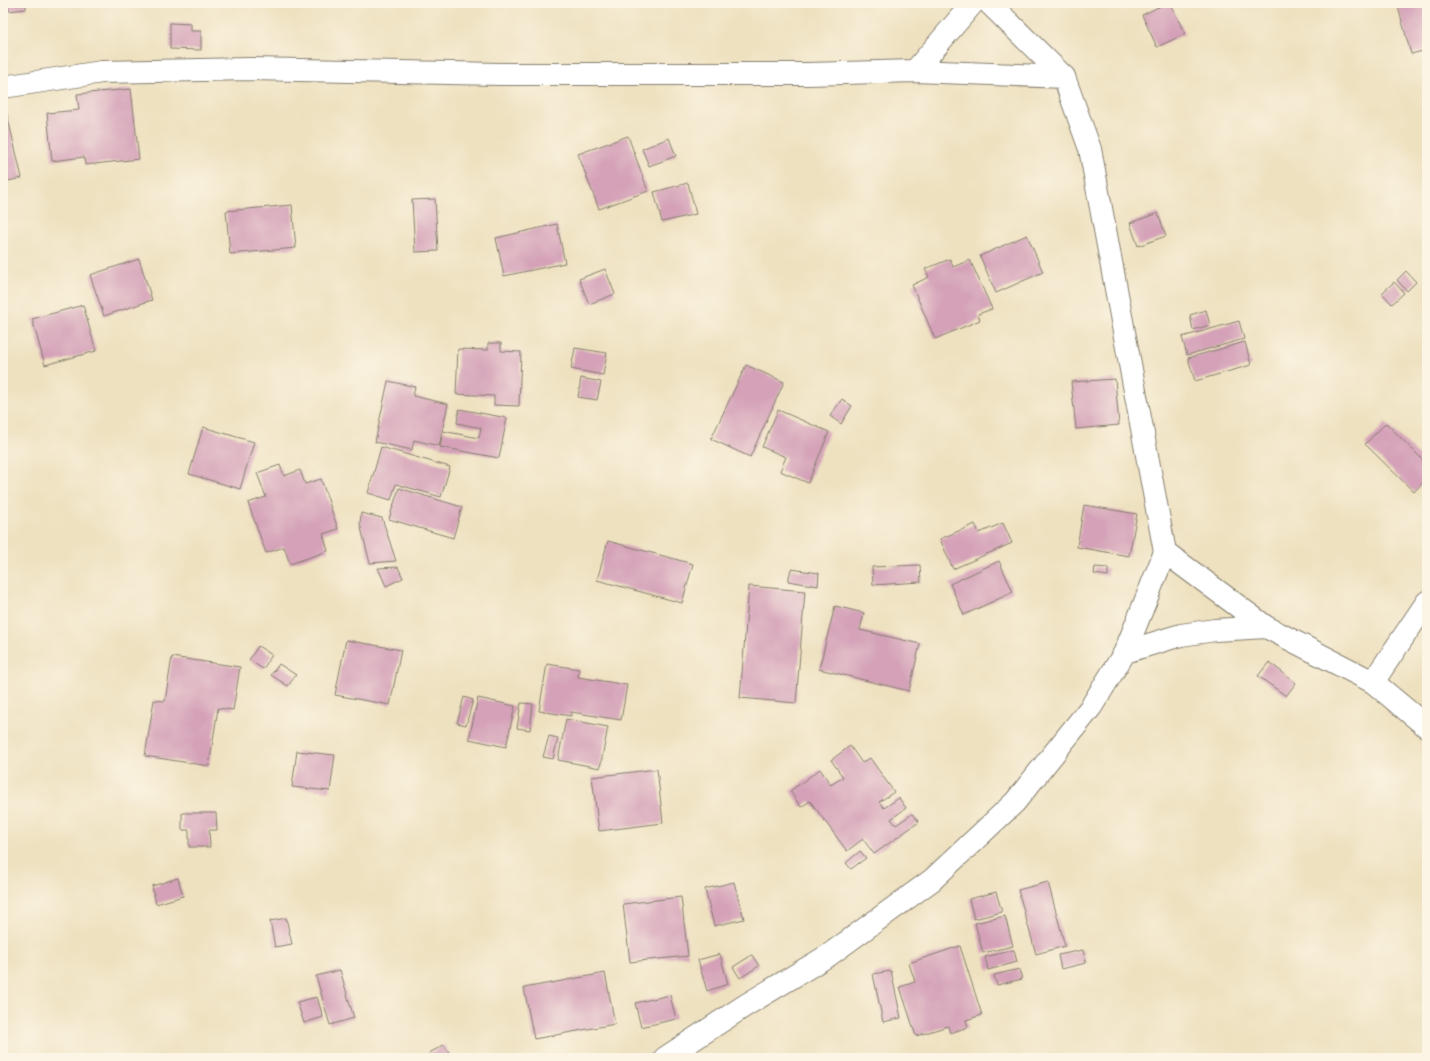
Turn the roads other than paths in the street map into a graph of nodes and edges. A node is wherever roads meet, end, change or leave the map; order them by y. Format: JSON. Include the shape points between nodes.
{"nodes":[{"id":1,"x":973,"y":3,"type":"edge"},
{"id":2,"x":989,"y":3,"type":"edge"},
{"id":3,"x":915,"y":71,"type":"junction"},
{"id":4,"x":1064,"y":77,"type":"junction"},
{"id":5,"x":3,"y":87,"type":"edge"},
{"id":6,"x":1164,"y":552,"type":"junction"},
{"id":7,"x":1427,"y":602,"type":"edge"},
{"id":8,"x":1266,"y":627,"type":"junction"},
{"id":9,"x":1125,"y":652,"type":"junction"},
{"id":10,"x":1373,"y":682,"type":"junction"},
{"id":11,"x":1427,"y":727,"type":"edge"},
{"id":12,"x":665,"y":1058,"type":"edge"}],
"edges":[{"from":1,"to":3,"type":"street"},
{"from":2,"to":4,"type":"street"},
{"from":3,"to":4,"type":"street"},
{"from":3,"to":5,"type":"street","via":[[808,74],[500,74],[250,69],[102,72]]},
{"from":4,"to":6,"type":"street","via":[[1090,149]]},
{"from":6,"to":8,"type":"street"},
{"from":6,"to":9,"type":"street"},
{"from":7,"to":10,"type":"street"},
{"from":8,"to":9,"type":"street","via":[[1181,635]]},
{"from":8,"to":10,"type":"street"},
{"from":9,"to":12,"type":"street","via":[[1091,707],[1015,802],[932,880],[829,955]]},
{"from":10,"to":11,"type":"street"}]}
